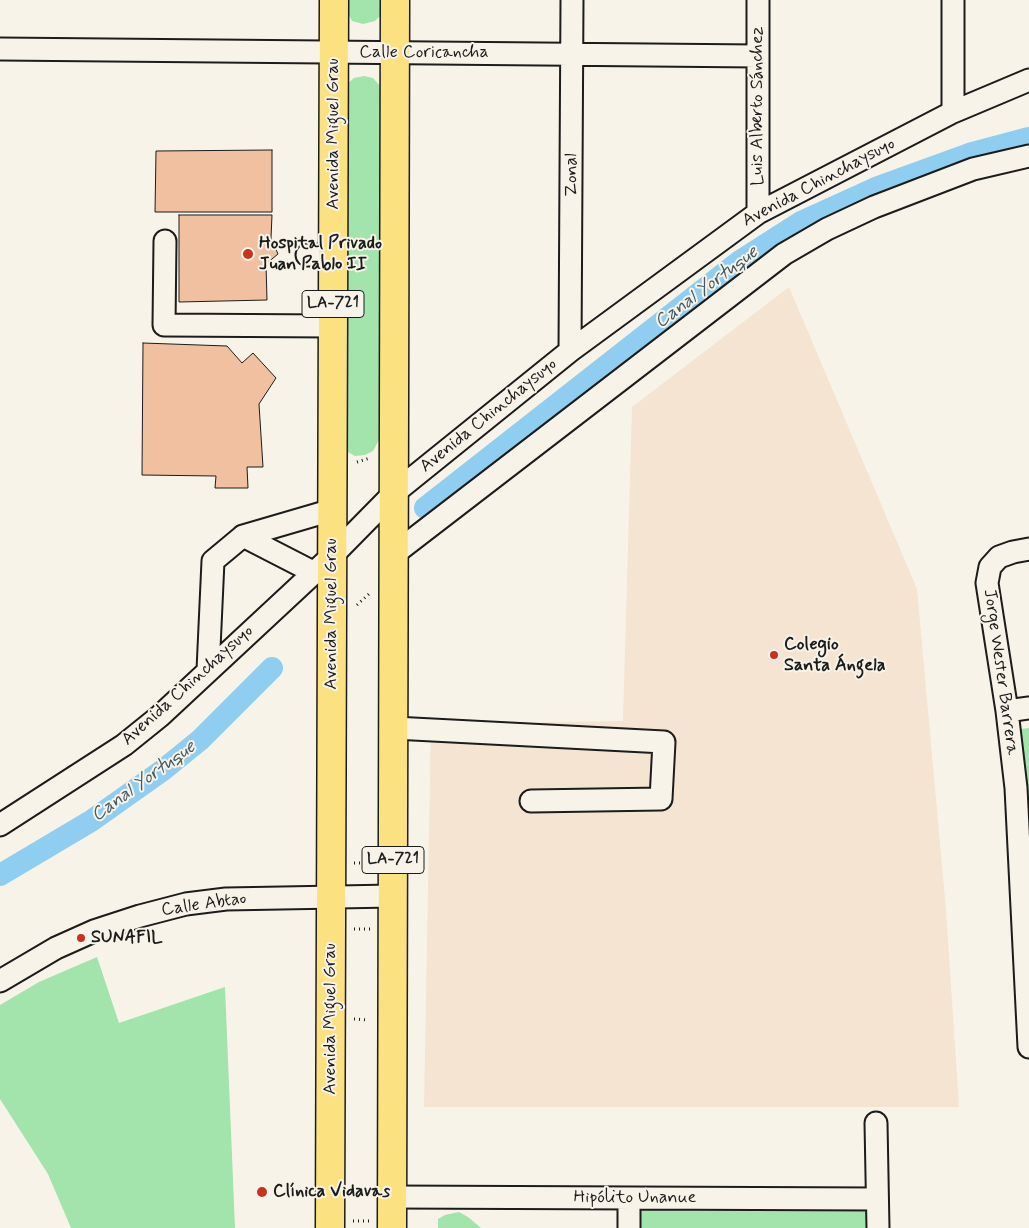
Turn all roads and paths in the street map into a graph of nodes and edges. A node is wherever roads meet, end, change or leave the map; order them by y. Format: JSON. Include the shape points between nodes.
{"nodes":[{"id":1,"x":334,"y":0,"type":"edge"},
{"id":2,"x":395,"y":0,"type":"edge"},
{"id":3,"x":572,"y":0,"type":"edge"},
{"id":4,"x":758,"y":0,"type":"edge"},
{"id":5,"x":953,"y":0,"type":"edge"},
{"id":6,"x":0,"y":49,"type":"edge"},
{"id":7,"x":334,"y":52,"type":"junction"},
{"id":8,"x":395,"y":53,"type":"junction"},
{"id":9,"x":573,"y":54,"type":"junction"},
{"id":10,"x":758,"y":56,"type":"junction"},
{"id":11,"x":1029,"y":80,"type":"edge"},
{"id":12,"x":953,"y":112,"type":"junction"},
{"id":13,"x":1029,"y":156,"type":"edge"},
{"id":14,"x":758,"y":213,"type":"junction"},
{"id":15,"x":165,"y":241,"type":"dead end"},
{"id":16,"x":333,"y":326,"type":"junction"},
{"id":17,"x":570,"y":351,"type":"junction"},
{"id":18,"x":394,"y":450,"type":"junction"},
{"id":19,"x":332,"y":470,"type":"junction"},
{"id":20,"x":394,"y":492,"type":"junction"},
{"id":21,"x":332,"y":510,"type":"junction"},
{"id":22,"x":243,"y":536,"type":"junction"},
{"id":23,"x":1029,"y":549,"type":"edge"},
{"id":24,"x":394,"y":563,"type":"junction"},
{"id":25,"x":323,"y":564,"type":"junction"},
{"id":26,"x":332,"y":627,"type":"junction"},
{"id":27,"x":208,"y":670,"type":"junction"},
{"id":28,"x":1029,"y":708,"type":"edge"},
{"id":29,"x":1007,"y":711,"type":"junction"},
{"id":30,"x":394,"y":728,"type":"junction"},
{"id":31,"x":531,"y":801,"type":"dead end"},
{"id":32,"x":0,"y":825,"type":"edge"},
{"id":33,"x":393,"y":863,"type":"junction"},
{"id":34,"x":331,"y":864,"type":"junction"},
{"id":35,"x":393,"y":896,"type":"junction"},
{"id":36,"x":331,"y":897,"type":"junction"},
{"id":37,"x":393,"y":929,"type":"junction"},
{"id":38,"x":331,"y":930,"type":"junction"},
{"id":39,"x":0,"y":982,"type":"edge"},
{"id":40,"x":331,"y":1019,"type":"junction"},
{"id":41,"x":393,"y":1020,"type":"junction"},
{"id":42,"x":1029,"y":1047,"type":"edge"},
{"id":43,"x":876,"y":1123,"type":"dead end"},
{"id":44,"x":629,"y":1198,"type":"junction"},
{"id":45,"x":877,"y":1199,"type":"junction"},
{"id":46,"x":392,"y":1215,"type":"edge"},
{"id":47,"x":330,"y":1225,"type":"edge"},
{"id":48,"x":629,"y":1228,"type":"edge"},
{"id":49,"x":878,"y":1228,"type":"edge"}],
"edges":[{"from":1,"to":7,"type":"main road","name":"Avenida Miguel Grau","number":"LA-721"},
{"from":2,"to":8,"type":"main road","number":"LA-721"},
{"from":3,"to":9,"type":"street","name":"Zonal"},
{"from":4,"to":10,"type":"street","name":"Luis Alberto Sánchez"},
{"from":5,"to":12,"type":"street"},
{"from":6,"to":7,"type":"street","name":"Calle Coricancha"},
{"from":7,"to":8,"type":"street","name":"Calle Coricancha"},
{"from":7,"to":16,"type":"main road","name":"Avenida Miguel Grau","number":"LA-721","via":[[320,255]]},
{"from":8,"to":9,"type":"street","name":"Calle Coricancha"},
{"from":8,"to":18,"type":"main road","number":"LA-721"},
{"from":9,"to":10,"type":"street","name":"Calle Coricancha"},
{"from":9,"to":17,"type":"street","name":"Zonal"},
{"from":10,"to":14,"type":"street","name":"Luis Alberto Sánchez"},
{"from":11,"to":12,"type":"street","name":"Avenida Chinchaysuyo"},
{"from":12,"to":14,"type":"street","name":"Avenida Chinchaysuyo"},
{"from":13,"to":24,"type":"street","via":[[973,169],[874,207],[784,254]]},
{"from":14,"to":17,"type":"street","name":"Avenida Chinchaysuyo"},
{"from":15,"to":16,"type":"street","via":[[164,325]]},
{"from":16,"to":19,"type":"main road","name":"Avenida Miguel Grau","number":"LA-721"},
{"from":17,"to":20,"type":"street","name":"Avenida Chinchaysuyo"},
{"from":18,"to":19,"type":"path"},
{"from":18,"to":20,"type":"main road","number":"LA-721"},
{"from":19,"to":21,"type":"main road","name":"Avenida Miguel Grau","number":"LA-721"},
{"from":20,"to":24,"type":"main road","number":"LA-721"},
{"from":20,"to":25,"type":"street","name":"Avenida Chinchaysuyo"},
{"from":21,"to":22,"type":"street"},
{"from":21,"to":25,"type":"main road","name":"Avenida Miguel Grau","number":"LA-721"},
{"from":22,"to":25,"type":"street"},
{"from":22,"to":27,"type":"street","via":[[213,561]]},
{"from":23,"to":29,"type":"street","name":"Jorge Wester Barrera","via":[[999,558],[990,567],[987,583]]},
{"from":24,"to":26,"type":"path"},
{"from":24,"to":30,"type":"main road","number":"LA-721"},
{"from":25,"to":26,"type":"main road","name":"Avenida Miguel Grau","number":"LA-721"},
{"from":25,"to":27,"type":"street","name":"Avenida Chinchaysuyo"},
{"from":26,"to":34,"type":"main road","name":"Avenida Miguel Grau","number":"LA-721"},
{"from":27,"to":32,"type":"street","name":"Avenida Chinchaysuyo","via":[[124,745]]},
{"from":28,"to":29,"type":"street"},
{"from":29,"to":42,"type":"street","name":"Jorge Wester Barrera","via":[[1016,788]]},
{"from":30,"to":31,"type":"street","via":[[664,742],[661,799]]},
{"from":30,"to":33,"type":"main road","number":"LA-721"},
{"from":33,"to":34,"type":"path"},
{"from":33,"to":35,"type":"main road","number":"LA-721"},
{"from":34,"to":36,"type":"main road","name":"Avenida Miguel Grau","number":"LA-721"},
{"from":35,"to":36,"type":"street","name":"Calle Abtao"},
{"from":35,"to":37,"type":"main road","number":"LA-721"},
{"from":36,"to":38,"type":"main road","name":"Avenida Miguel Grau","number":"LA-721"},
{"from":36,"to":39,"type":"street","name":"Calle Abtao","via":[[226,898],[186,904],[94,931],[56,948]]},
{"from":37,"to":38,"type":"path"},
{"from":37,"to":41,"type":"main road","number":"LA-721"},
{"from":38,"to":40,"type":"main road","name":"Avenida Miguel Grau","number":"LA-721"},
{"from":40,"to":41,"type":"path"},
{"from":40,"to":47,"type":"main road","name":"Avenida Miguel Grau","number":"LA-721"},
{"from":41,"to":46,"type":"main road","number":"LA-721"},
{"from":43,"to":45,"type":"street"},
{"from":44,"to":45,"type":"street","name":"Hipólito Unanue"},
{"from":44,"to":46,"type":"street","name":"Hipólito Unanue"},
{"from":44,"to":48,"type":"street"},
{"from":45,"to":49,"type":"street"},
{"from":46,"to":47,"type":"path"}]}
